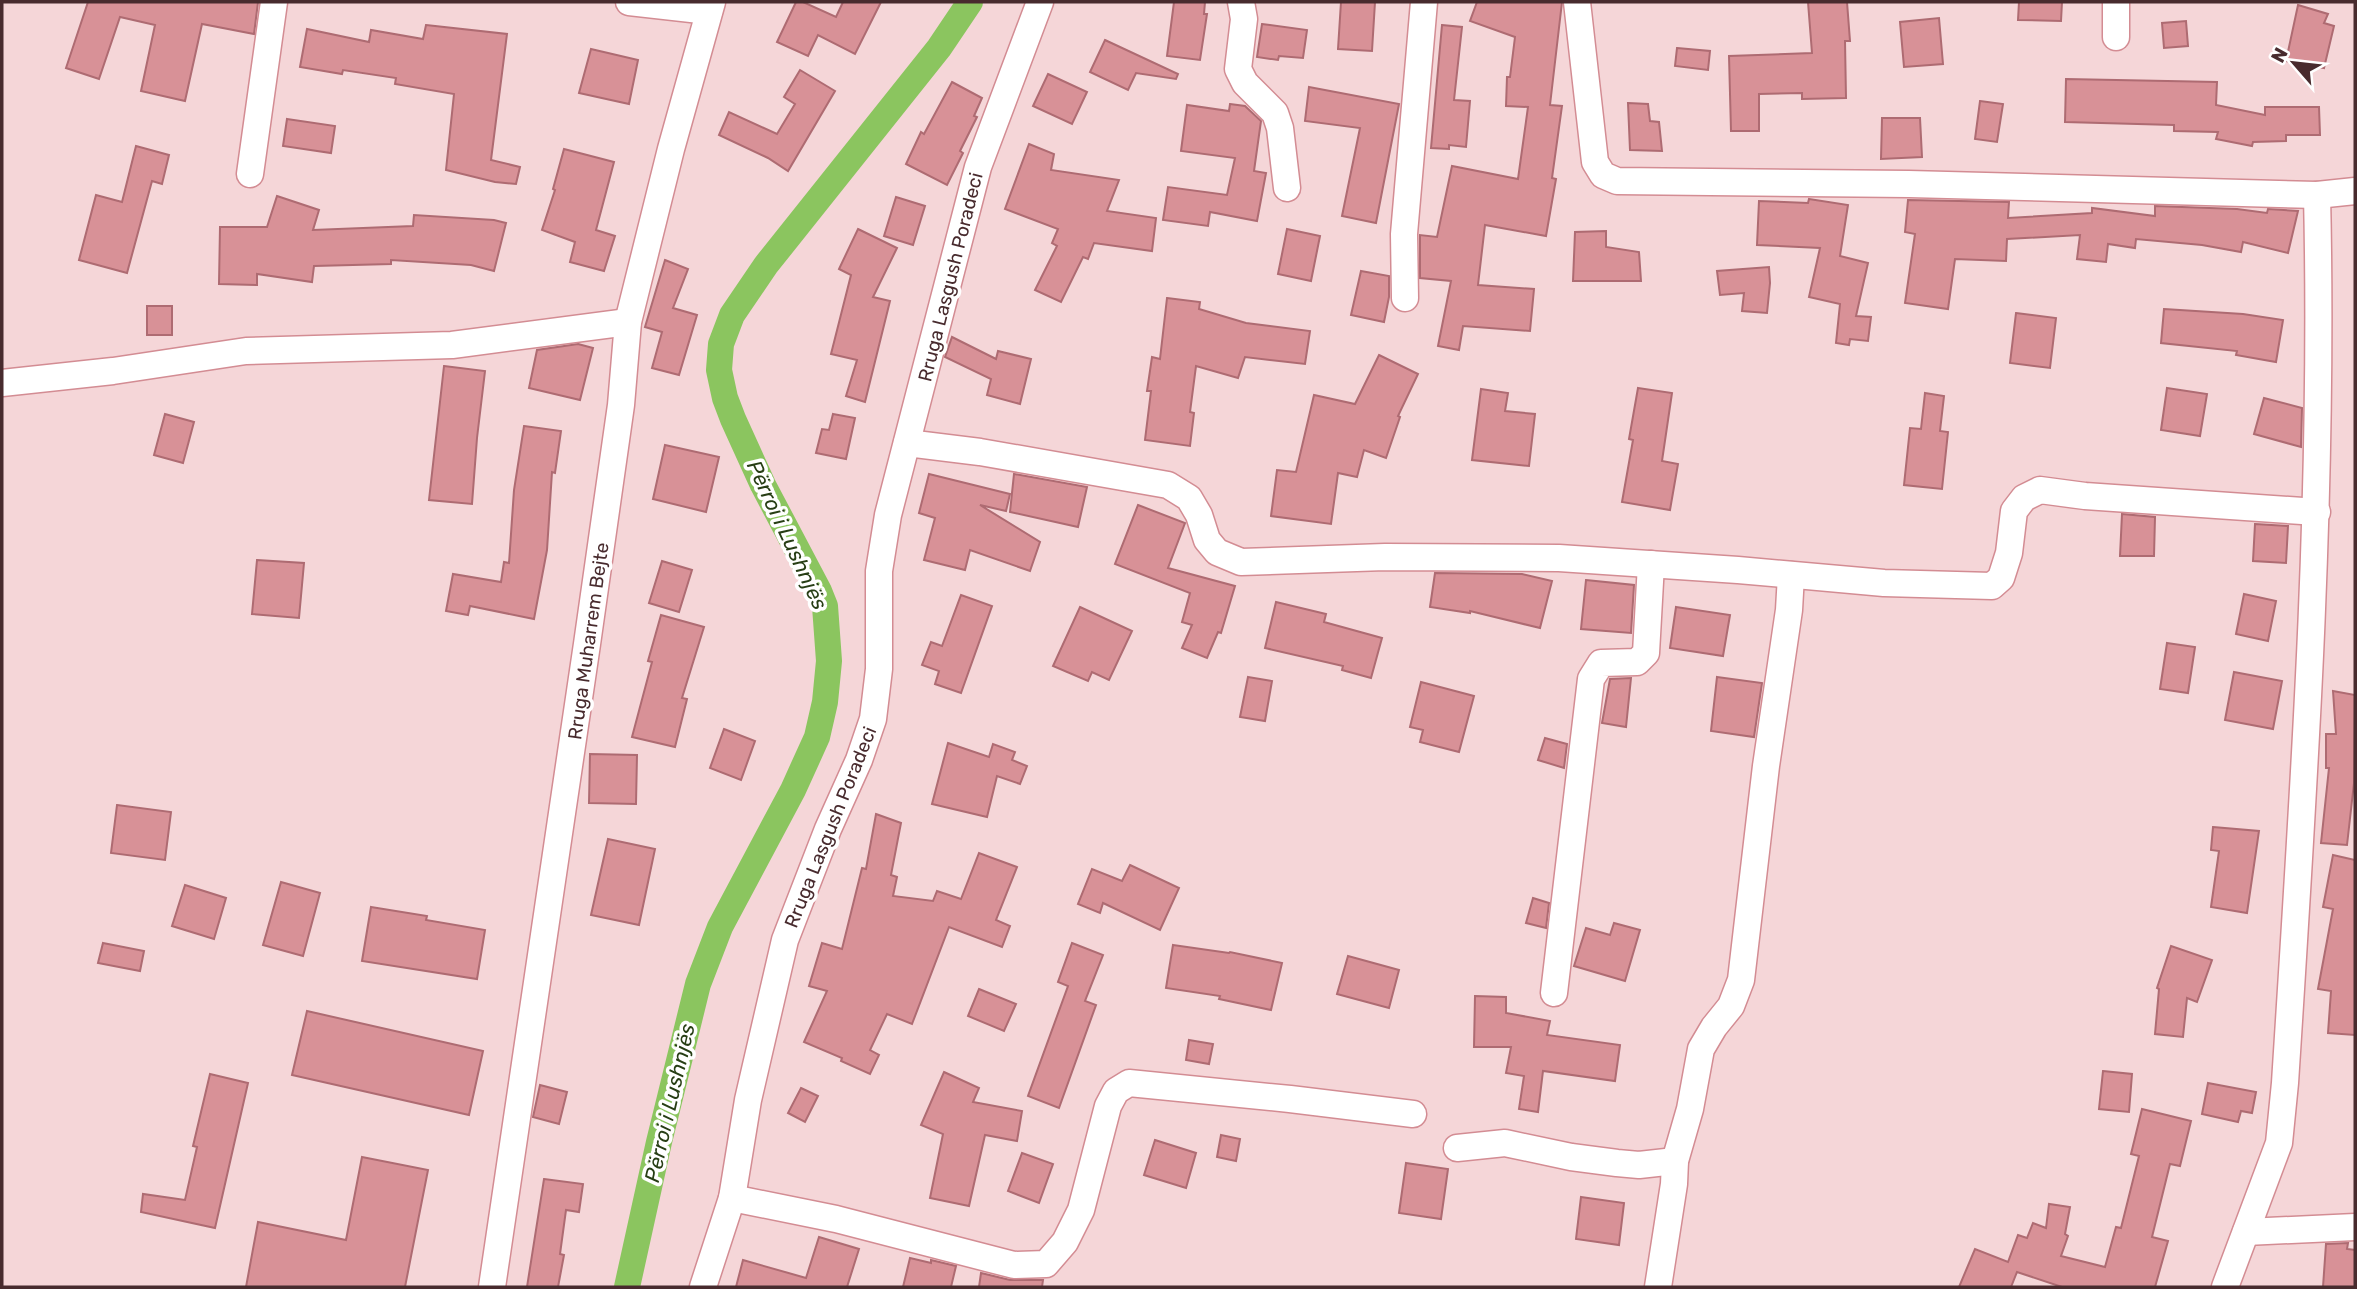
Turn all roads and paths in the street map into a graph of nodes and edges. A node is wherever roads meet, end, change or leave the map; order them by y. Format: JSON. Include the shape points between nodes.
{"nodes":[{"id":1,"x":274,"y":2,"type":"edge"},
{"id":2,"x":629,"y":2,"type":"edge"},
{"id":3,"x":1040,"y":2,"type":"edge"},
{"id":4,"x":1241,"y":2,"type":"edge"},
{"id":5,"x":1424,"y":2,"type":"edge"},
{"id":6,"x":1577,"y":2,"type":"edge"},
{"id":7,"x":2116,"y":2,"type":"edge"},
{"id":8,"x":710,"y":6,"type":"edge"},
{"id":9,"x":2116,"y":37,"type":"dead end"},
{"id":10,"x":250,"y":174,"type":"dead end"},
{"id":11,"x":1287,"y":188,"type":"dead end"},
{"id":12,"x":2355,"y":191,"type":"edge"},
{"id":13,"x":2317,"y":195,"type":"junction"},
{"id":14,"x":1405,"y":298,"type":"dead end"},
{"id":15,"x":628,"y":322,"type":"junction"},
{"id":16,"x":2,"y":383,"type":"edge"},
{"id":17,"x":907,"y":443,"type":"junction"},
{"id":18,"x":2317,"y":512,"type":"junction"},
{"id":19,"x":1651,"y":564,"type":"junction"},
{"id":20,"x":1791,"y":575,"type":"junction"},
{"id":21,"x":1554,"y":993,"type":"dead end"},
{"id":22,"x":1412,"y":1114,"type":"dead end"},
{"id":23,"x":1457,"y":1148,"type":"dead end"},
{"id":24,"x":1675,"y":1161,"type":"junction"},
{"id":25,"x":732,"y":1198,"type":"junction"},
{"id":26,"x":2355,"y":1227,"type":"edge"},
{"id":27,"x":2246,"y":1232,"type":"junction"},
{"id":28,"x":492,"y":1287,"type":"edge"},
{"id":29,"x":703,"y":1287,"type":"edge"},
{"id":30,"x":1658,"y":1287,"type":"edge"},
{"id":31,"x":2225,"y":1287,"type":"edge"}],
"edges":[{"from":1,"to":10,"type":"street"},
{"from":2,"to":8,"type":"street"},
{"from":3,"to":17,"type":"street","name":"Rruga Lasgush Poradeci","via":[[978,167]]},
{"from":4,"to":11,"type":"street","via":[[1244,19],[1238,69],[1245,83],[1275,113]]},
{"from":5,"to":14,"type":"street","via":[[1404,234]]},
{"from":6,"to":13,"type":"street","via":[[1595,162],[1603,175],[1617,181]]},
{"from":7,"to":9,"type":"street"},
{"from":8,"to":15,"type":"street","name":"Rruga Muharrem Bejte"},
{"from":12,"to":13,"type":"street"},
{"from":13,"to":18,"type":"street"},
{"from":15,"to":16,"type":"street","via":[[452,345],[246,351]]},
{"from":15,"to":28,"type":"street","name":"Rruga Muharrem Bejte","via":[[599,564]]},
{"from":17,"to":19,"type":"street","via":[[1168,485],[1189,498],[1217,552],[1241,562],[1385,557],[1559,558]]},
{"from":17,"to":25,"type":"street","name":"Rruga Lasgush Poradeci","via":[[882,544],[873,719],[785,940],[755,1065]]},
{"from":18,"to":20,"type":"street","via":[[2040,490],[2024,498],[2014,511],[2009,553],[2001,578],[1992,586]]},
{"from":18,"to":27,"type":"street","via":[[2286,1083],[2279,1143]]},
{"from":19,"to":20,"type":"street"},
{"from":19,"to":21,"type":"street","via":[[1646,653],[1637,662],[1601,663],[1591,679]]},
{"from":20,"to":24,"type":"street","via":[[1741,980],[1731,1006],[1701,1049]]},
{"from":22,"to":25,"type":"street","via":[[1129,1083],[1116,1091],[1108,1106],[1081,1210],[1065,1242],[1046,1264],[1014,1265],[836,1219]]},
{"from":23,"to":24,"type":"street","via":[[1505,1143],[1617,1163]]},
{"from":24,"to":30,"type":"street"},
{"from":25,"to":29,"type":"street","name":"Rruga Lasgush Poradeci"},
{"from":26,"to":27,"type":"street"},
{"from":27,"to":31,"type":"street"}]}
